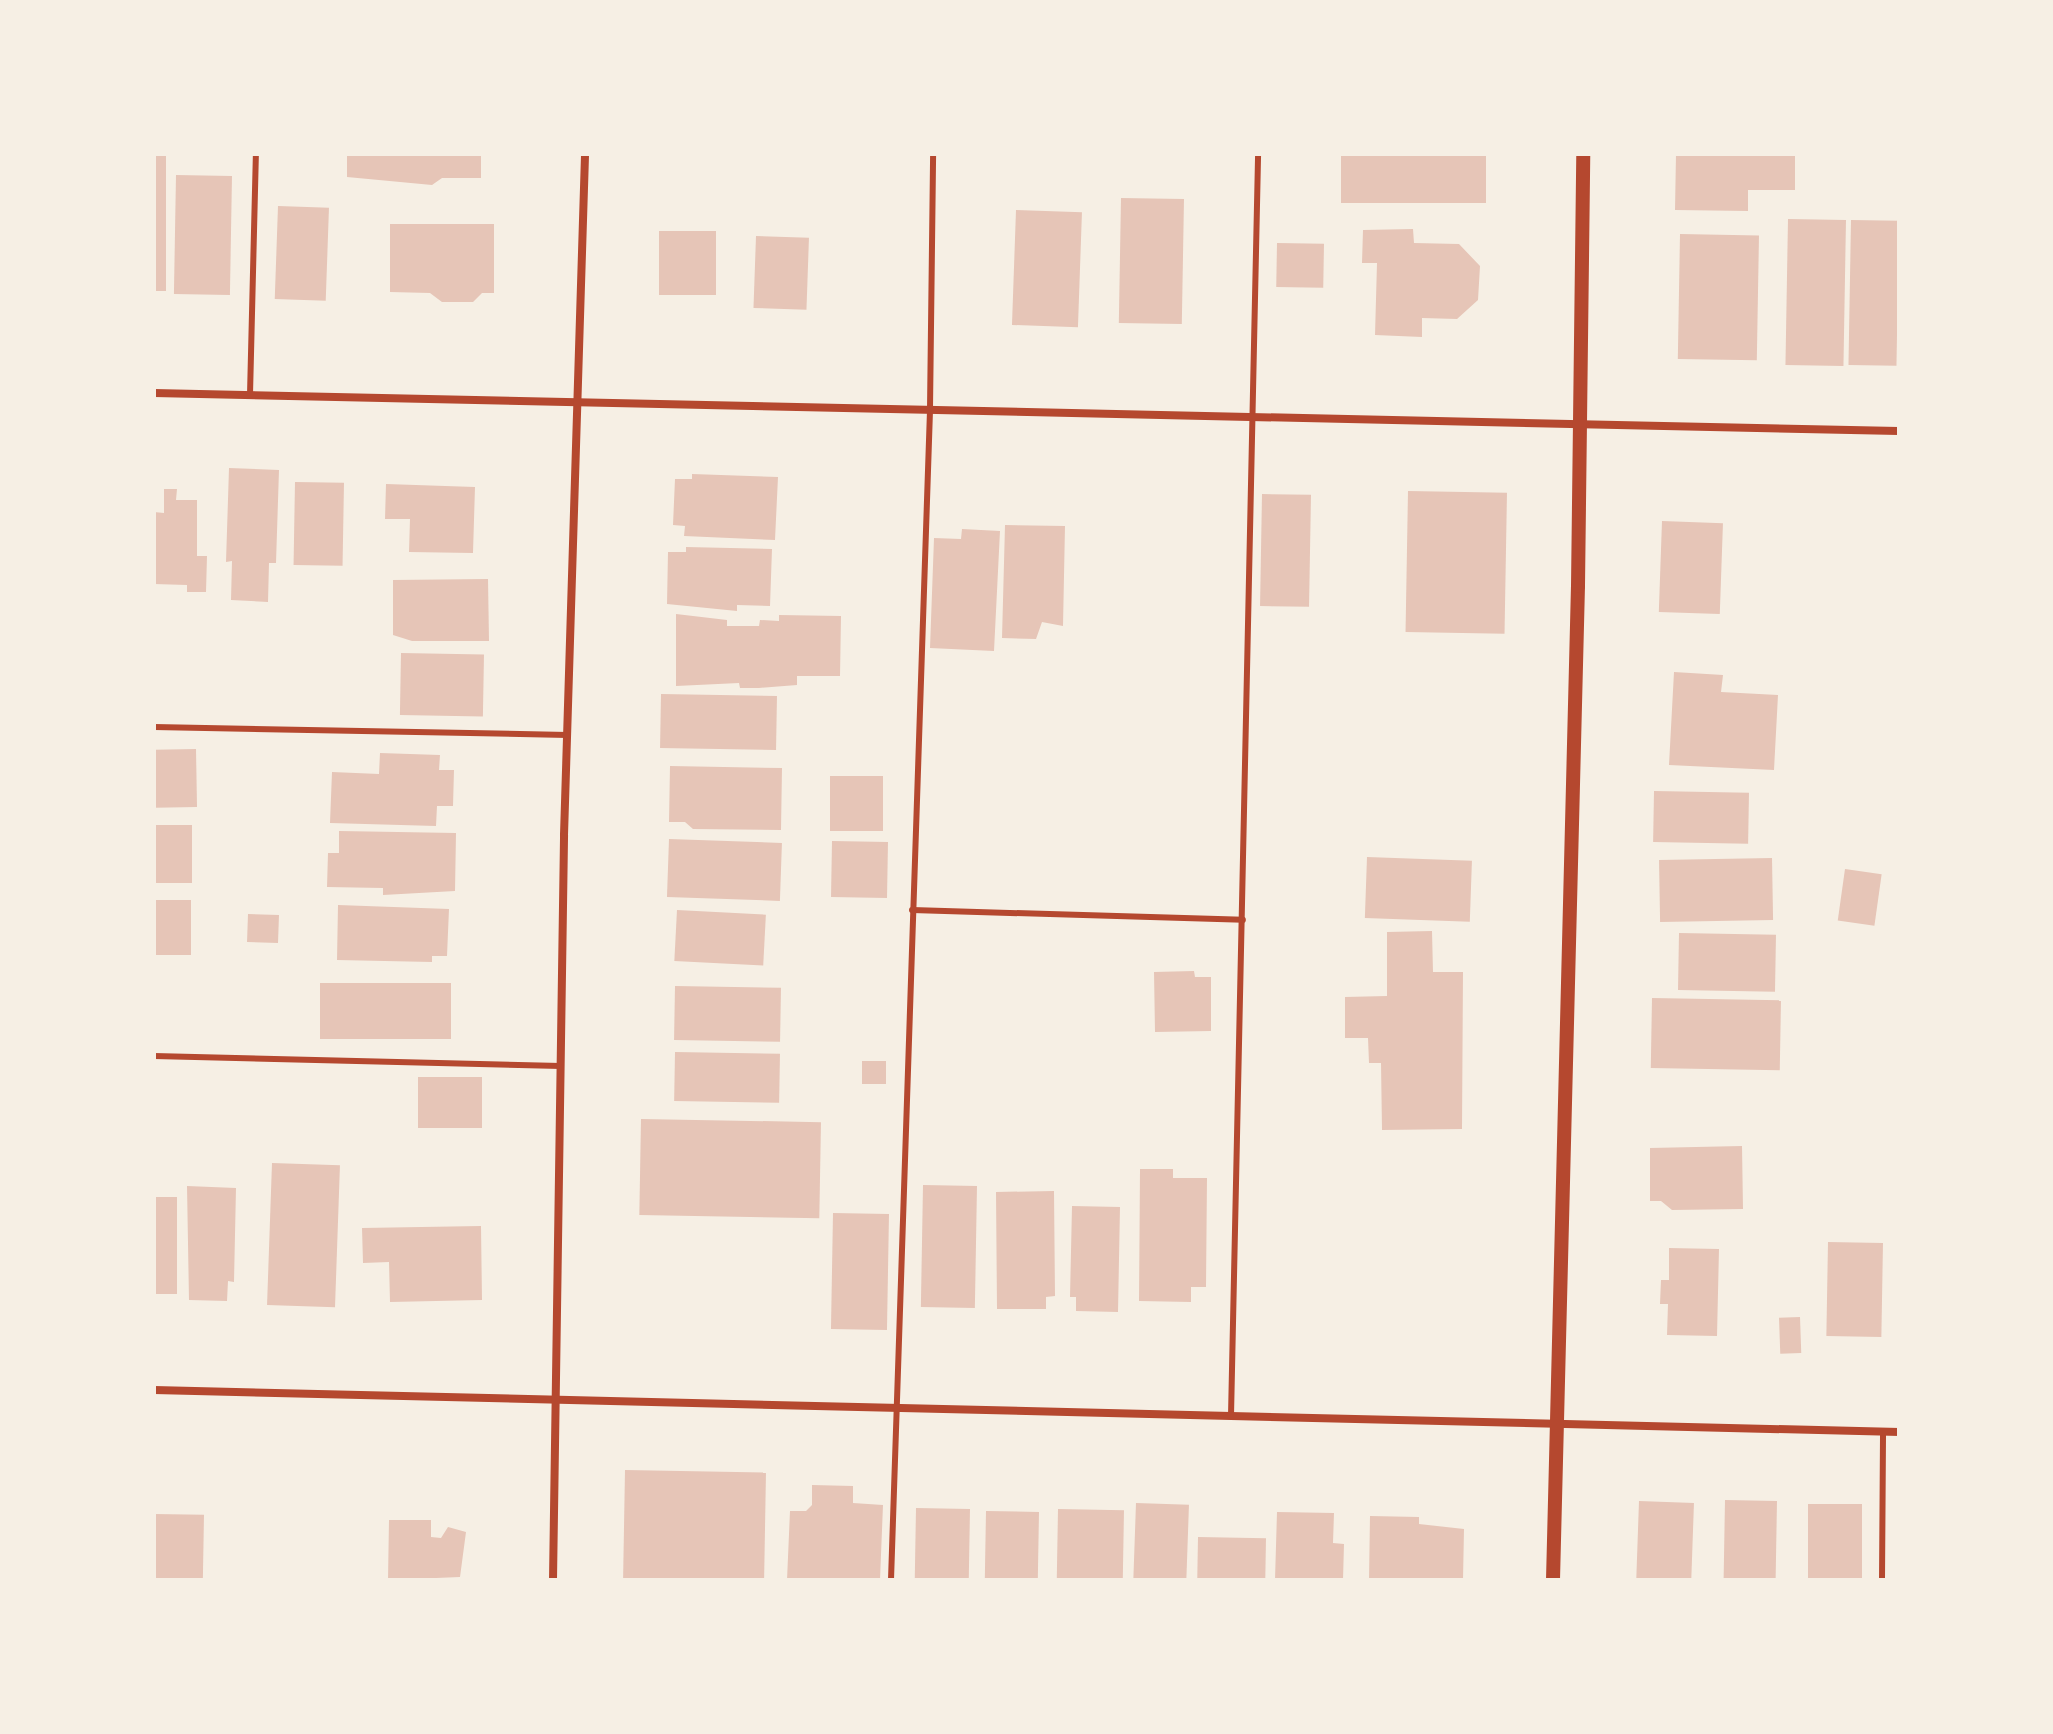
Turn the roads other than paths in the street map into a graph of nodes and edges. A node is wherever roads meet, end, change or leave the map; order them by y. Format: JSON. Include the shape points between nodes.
{"nodes":[{"id":1,"x":256,"y":154,"type":"edge"},
{"id":2,"x":585,"y":154,"type":"edge"},
{"id":3,"x":933,"y":154,"type":"edge"},
{"id":4,"x":1258,"y":154,"type":"edge"},
{"id":5,"x":1583,"y":154,"type":"edge"},
{"id":6,"x":154,"y":393,"type":"edge"},
{"id":7,"x":250,"y":395,"type":"junction"},
{"id":8,"x":579,"y":402,"type":"junction"},
{"id":9,"x":930,"y":409,"type":"junction"},
{"id":10,"x":1255,"y":417,"type":"junction"},
{"id":11,"x":1576,"y":424,"type":"junction"},
{"id":12,"x":1899,"y":431,"type":"edge"},
{"id":13,"x":154,"y":727,"type":"edge"},
{"id":14,"x":568,"y":735,"type":"junction"},
{"id":15,"x":912,"y":910,"type":"junction"},
{"id":16,"x":1243,"y":920,"type":"junction"},
{"id":17,"x":154,"y":1056,"type":"edge"},
{"id":18,"x":561,"y":1066,"type":"junction"},
{"id":19,"x":154,"y":1390,"type":"edge"},
{"id":20,"x":557,"y":1399,"type":"junction"},
{"id":21,"x":893,"y":1408,"type":"junction"},
{"id":22,"x":1231,"y":1416,"type":"junction"},
{"id":23,"x":1556,"y":1425,"type":"junction"},
{"id":24,"x":1883,"y":1432,"type":"junction"},
{"id":25,"x":1899,"y":1432,"type":"edge"},
{"id":26,"x":553,"y":1580,"type":"edge"},
{"id":27,"x":891,"y":1580,"type":"edge"},
{"id":28,"x":1553,"y":1580,"type":"edge"},
{"id":29,"x":1882,"y":1580,"type":"edge"}],
"edges":[{"from":1,"to":7,"type":"lane"},
{"from":2,"to":8,"type":"street"},
{"from":3,"to":9,"type":"lane"},
{"from":4,"to":10,"type":"lane"},
{"from":5,"to":11,"type":"street"},
{"from":6,"to":7,"type":"street"},
{"from":7,"to":8,"type":"street"},
{"from":8,"to":9,"type":"street"},
{"from":8,"to":14,"type":"street"},
{"from":9,"to":10,"type":"street"},
{"from":9,"to":15,"type":"lane"},
{"from":10,"to":11,"type":"street"},
{"from":10,"to":16,"type":"lane"},
{"from":11,"to":12,"type":"street"},
{"from":11,"to":23,"type":"street","via":[[1578,586]]},
{"from":13,"to":14,"type":"lane"},
{"from":14,"to":18,"type":"street"},
{"from":15,"to":16,"type":"lane"},
{"from":15,"to":21,"type":"lane"},
{"from":16,"to":22,"type":"lane"},
{"from":17,"to":18,"type":"lane"},
{"from":18,"to":20,"type":"street"},
{"from":19,"to":20,"type":"street"},
{"from":20,"to":21,"type":"street"},
{"from":20,"to":26,"type":"street"},
{"from":21,"to":22,"type":"street"},
{"from":21,"to":27,"type":"lane"},
{"from":22,"to":23,"type":"street"},
{"from":23,"to":24,"type":"street"},
{"from":23,"to":28,"type":"street"},
{"from":24,"to":25,"type":"street"},
{"from":24,"to":29,"type":"lane"}]}
